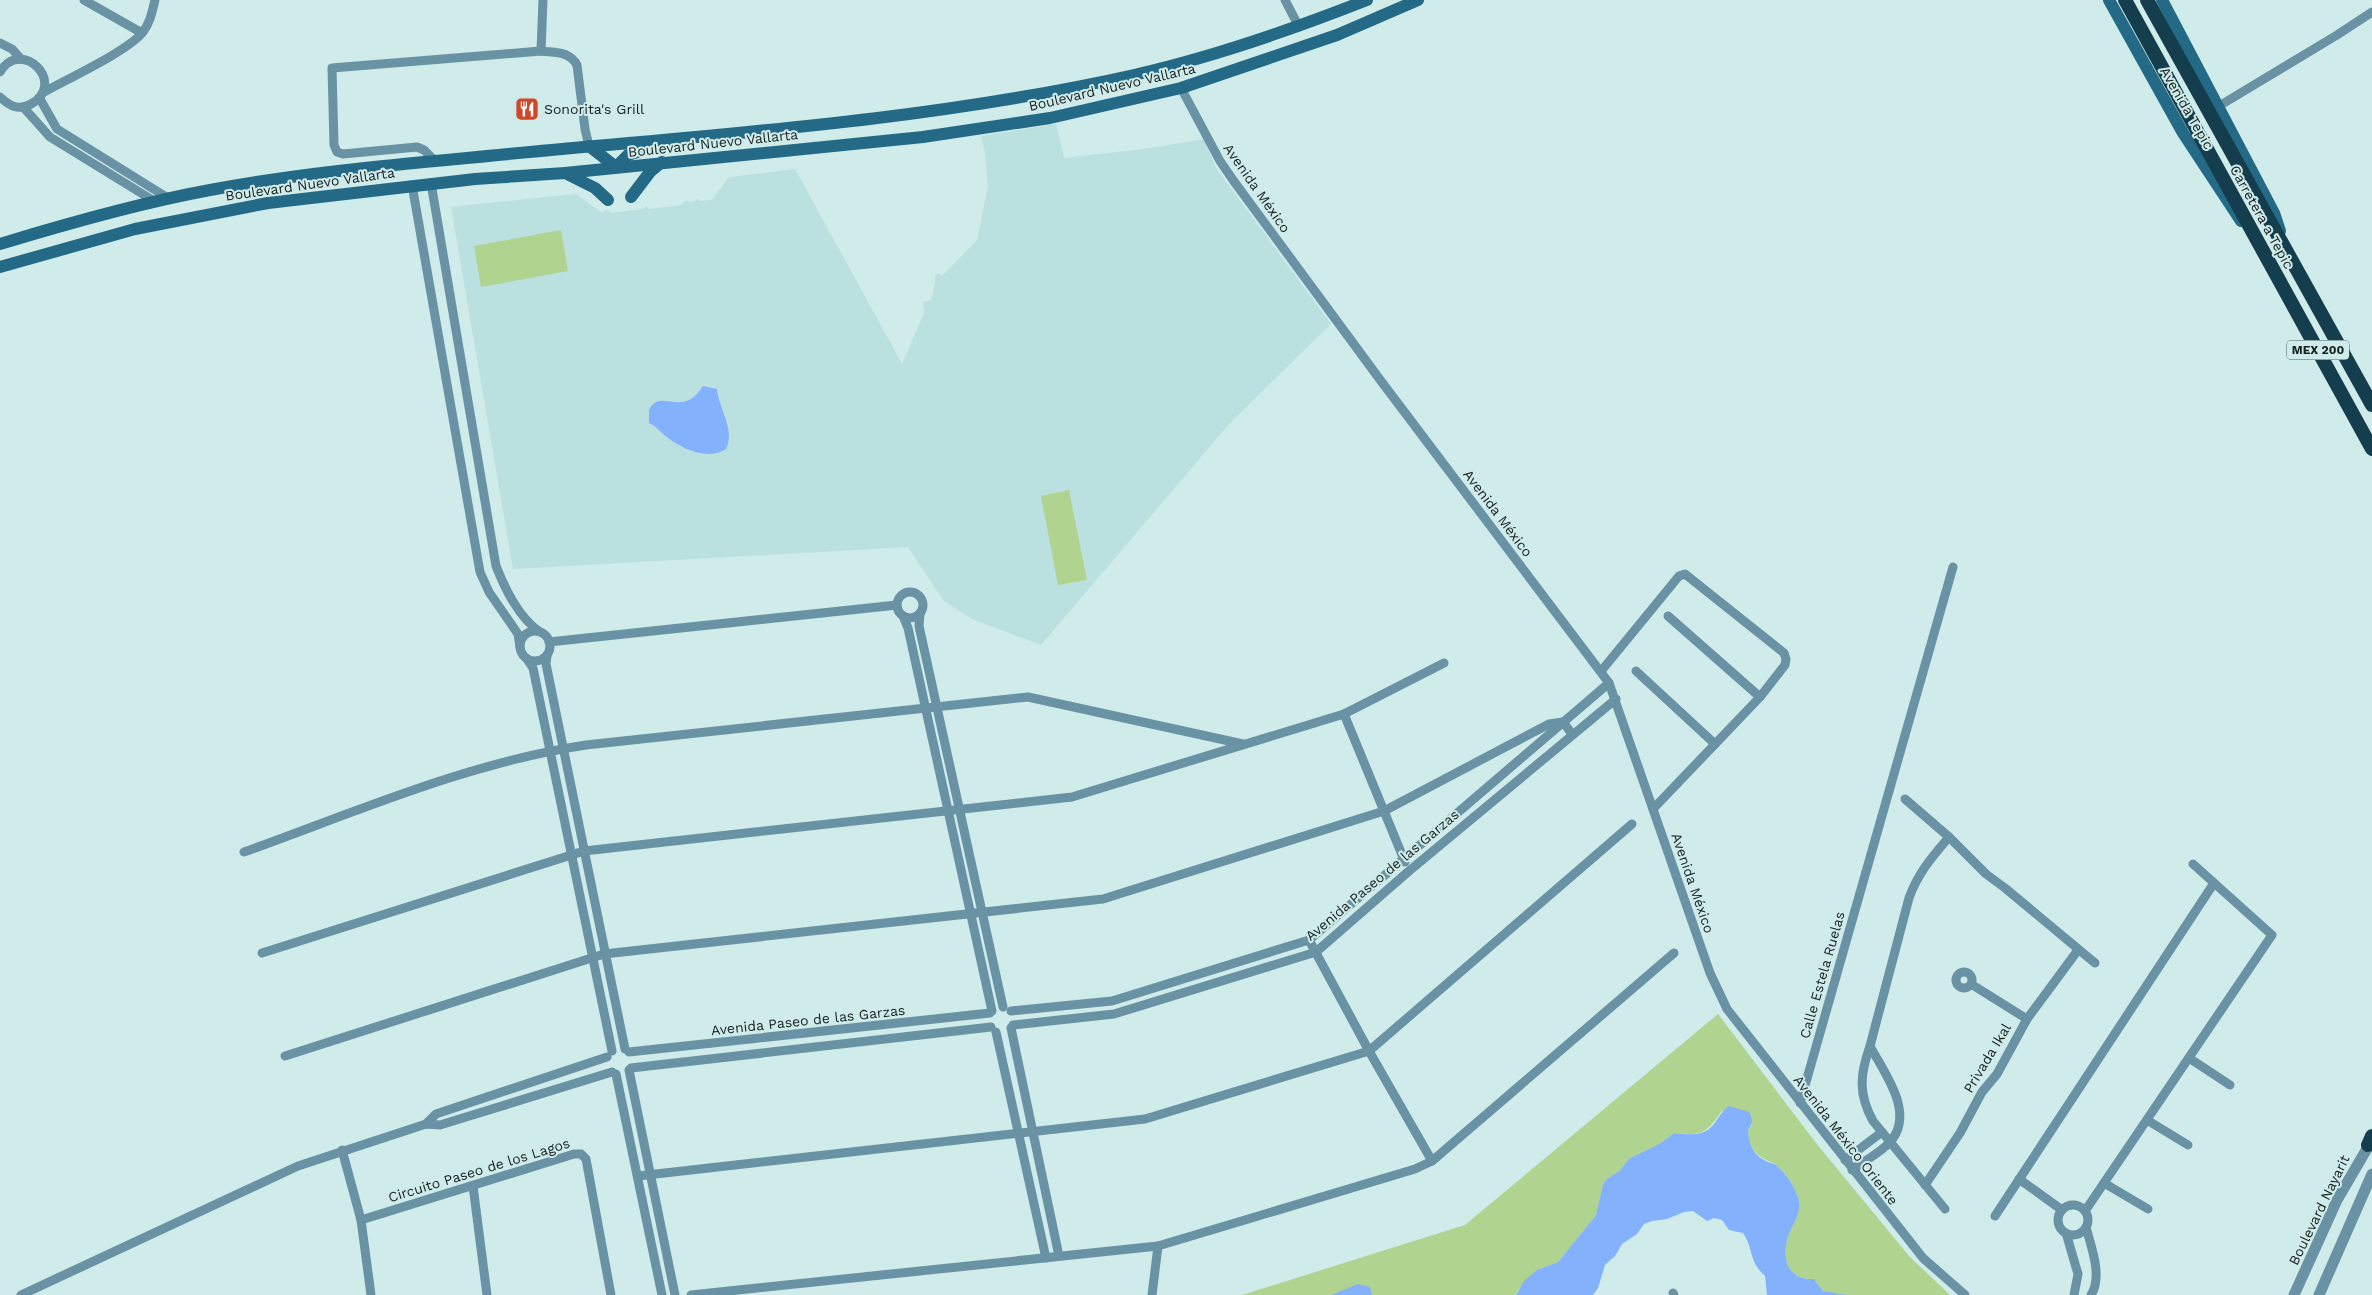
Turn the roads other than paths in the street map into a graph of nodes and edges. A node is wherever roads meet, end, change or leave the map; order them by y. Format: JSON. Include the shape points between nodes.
{"nodes":[{"id":1,"x":84,"y":0,"type":"edge"},
{"id":2,"x":155,"y":0,"type":"edge"},
{"id":3,"x":543,"y":0,"type":"edge"},
{"id":4,"x":1285,"y":0,"type":"edge"},
{"id":5,"x":1367,"y":0,"type":"edge"},
{"id":6,"x":1418,"y":0,"type":"edge"},
{"id":7,"x":2109,"y":0,"type":"edge"},
{"id":8,"x":2125,"y":0,"type":"edge"},
{"id":9,"x":2147,"y":0,"type":"edge"},
{"id":10,"x":2162,"y":0,"type":"edge"},
{"id":11,"x":2371,"y":13,"type":"edge"},
{"id":12,"x":1299,"y":27,"type":"junction"},
{"id":13,"x":142,"y":33,"type":"junction"},
{"id":14,"x":0,"y":43,"type":"edge"},
{"id":15,"x":540,"y":51,"type":"junction"},
{"id":16,"x":21,"y":59,"type":"junction"},
{"id":17,"x":0,"y":72,"type":"edge"},
{"id":18,"x":1181,"y":88,"type":"junction"},
{"id":19,"x":42,"y":96,"type":"junction"},
{"id":20,"x":0,"y":97,"type":"edge"},
{"id":21,"x":2219,"y":106,"type":"junction"},
{"id":22,"x":11,"y":107,"type":"junction"},
{"id":23,"x":24,"y":108,"type":"junction"},
{"id":24,"x":0,"y":110,"type":"edge"},
{"id":25,"x":57,"y":129,"type":"junction"},
{"id":26,"x":50,"y":137,"type":"junction"},
{"id":27,"x":685,"y":137,"type":"junction"},
{"id":28,"x":593,"y":149,"type":"junction"},
{"id":29,"x":97,"y":154,"type":"junction"},
{"id":30,"x":435,"y":161,"type":"junction"},
{"id":31,"x":91,"y":162,"type":"junction"},
{"id":32,"x":662,"y":162,"type":"junction"},
{"id":33,"x":616,"y":167,"type":"junction"},
{"id":34,"x":594,"y":170,"type":"junction"},
{"id":35,"x":565,"y":173,"type":"junction"},
{"id":36,"x":266,"y":181,"type":"junction"},
{"id":37,"x":431,"y":183,"type":"junction"},
{"id":38,"x":412,"y":185,"type":"junction"},
{"id":39,"x":631,"y":197,"type":"dead end"},
{"id":40,"x":168,"y":198,"type":"junction"},
{"id":41,"x":608,"y":200,"type":"dead end"},
{"id":42,"x":154,"y":201,"type":"junction"},
{"id":43,"x":268,"y":203,"type":"junction"},
{"id":44,"x":438,"y":228,"type":"junction"},
{"id":45,"x":421,"y":231,"type":"junction"},
{"id":46,"x":0,"y":244,"type":"edge"},
{"id":47,"x":2263,"y":252,"type":"junction"},
{"id":48,"x":2290,"y":258,"type":"junction"},
{"id":49,"x":0,"y":267,"type":"edge"},
{"id":50,"x":446,"y":272,"type":"junction"},
{"id":51,"x":429,"y":277,"type":"junction"},
{"id":52,"x":2372,"y":405,"type":"edge"},
{"id":53,"x":471,"y":423,"type":"junction"},
{"id":54,"x":455,"y":426,"type":"junction"},
{"id":55,"x":2372,"y":449,"type":"edge"},
{"id":56,"x":496,"y":566,"type":"junction"},
{"id":57,"x":1953,"y":568,"type":"dead end"},
{"id":58,"x":480,"y":572,"type":"junction"},
{"id":59,"x":897,"y":606,"type":"junction"},
{"id":60,"x":920,"y":613,"type":"junction"},
{"id":61,"x":903,"y":616,"type":"junction"},
{"id":62,"x":1668,"y":616,"type":"dead end"},
{"id":63,"x":540,"y":632,"type":"junction"},
{"id":64,"x":550,"y":642,"type":"junction"},
{"id":65,"x":520,"y":647,"type":"junction"},
{"id":66,"x":547,"y":656,"type":"junction"},
{"id":67,"x":527,"y":659,"type":"junction"},
{"id":68,"x":1444,"y":664,"type":"dead end"},
{"id":69,"x":1602,"y":670,"type":"junction"},
{"id":70,"x":1636,"y":671,"type":"dead end"},
{"id":71,"x":1609,"y":683,"type":"junction"},
{"id":72,"x":1760,"y":697,"type":"junction"},
{"id":73,"x":1616,"y":699,"type":"junction"},
{"id":74,"x":937,"y":707,"type":"junction"},
{"id":75,"x":926,"y":708,"type":"junction"},
{"id":76,"x":1344,"y":714,"type":"junction"},
{"id":77,"x":1562,"y":722,"type":"junction"},
{"id":78,"x":1572,"y":734,"type":"junction"},
{"id":79,"x":1523,"y":737,"type":"junction"},
{"id":80,"x":1715,"y":744,"type":"junction"},
{"id":81,"x":1245,"y":745,"type":"junction"},
{"id":82,"x":563,"y":748,"type":"junction"},
{"id":83,"x":1532,"y":748,"type":"junction"},
{"id":84,"x":550,"y":751,"type":"junction"},
{"id":85,"x":1905,"y":799,"type":"dead end"},
{"id":86,"x":1653,"y":809,"type":"junction"},
{"id":87,"x":960,"y":810,"type":"junction"},
{"id":88,"x":948,"y":811,"type":"junction"},
{"id":89,"x":1384,"y":811,"type":"junction"},
{"id":90,"x":1632,"y":824,"type":"dead end"},
{"id":91,"x":1949,"y":838,"type":"junction"},
{"id":92,"x":584,"y":851,"type":"junction"},
{"id":93,"x":244,"y":852,"type":"dead end"},
{"id":94,"x":571,"y":854,"type":"junction"},
{"id":95,"x":1404,"y":858,"type":"junction"},
{"id":96,"x":2193,"y":864,"type":"dead end"},
{"id":97,"x":1409,"y":871,"type":"junction"},
{"id":98,"x":2214,"y":883,"type":"junction"},
{"id":99,"x":982,"y":912,"type":"junction"},
{"id":100,"x":971,"y":914,"type":"junction"},
{"id":101,"x":1310,"y":940,"type":"junction"},
{"id":102,"x":2078,"y":950,"type":"junction"},
{"id":103,"x":1316,"y":952,"type":"junction"},
{"id":104,"x":262,"y":953,"type":"dead end"},
{"id":105,"x":1674,"y":953,"type":"dead end"},
{"id":106,"x":604,"y":954,"type":"junction"},
{"id":107,"x":592,"y":956,"type":"junction"},
{"id":108,"x":2095,"y":963,"type":"dead end"},
{"id":109,"x":1971,"y":984,"type":"dead end"},
{"id":110,"x":1718,"y":992,"type":"joint"},
{"id":111,"x":1007,"y":1009,"type":"junction"},
{"id":112,"x":991,"y":1012,"type":"junction"},
{"id":113,"x":2027,"y":1019,"type":"junction"},
{"id":114,"x":1012,"y":1026,"type":"junction"},
{"id":115,"x":994,"y":1029,"type":"junction"},
{"id":116,"x":1870,"y":1046,"type":"junction"},
{"id":117,"x":627,"y":1051,"type":"junction"},
{"id":118,"x":1369,"y":1051,"type":"junction"},
{"id":119,"x":610,"y":1054,"type":"junction"},
{"id":120,"x":285,"y":1056,"type":"dead end"},
{"id":121,"x":2189,"y":1058,"type":"junction"},
{"id":122,"x":630,"y":1069,"type":"junction"},
{"id":123,"x":614,"y":1073,"type":"junction"},
{"id":124,"x":2230,"y":1085,"type":"dead end"},
{"id":125,"x":1800,"y":1103,"type":"junction"},
{"id":126,"x":2147,"y":1120,"type":"junction"},
{"id":127,"x":426,"y":1124,"type":"junction"},
{"id":128,"x":1033,"y":1132,"type":"junction"},
{"id":129,"x":1882,"y":1132,"type":"junction"},
{"id":130,"x":1019,"y":1134,"type":"junction"},
{"id":131,"x":2371,"y":1140,"type":"edge"},
{"id":132,"x":1890,"y":1142,"type":"junction"},
{"id":133,"x":2188,"y":1145,"type":"dead end"},
{"id":134,"x":342,"y":1150,"type":"junction"},
{"id":135,"x":1845,"y":1160,"type":"junction"},
{"id":136,"x":1432,"y":1161,"type":"junction"},
{"id":137,"x":1852,"y":1170,"type":"junction"},
{"id":138,"x":650,"y":1173,"type":"junction"},
{"id":139,"x":2372,"y":1174,"type":"edge"},
{"id":140,"x":638,"y":1176,"type":"junction"},
{"id":141,"x":2019,"y":1179,"type":"junction"},
{"id":142,"x":2104,"y":1183,"type":"junction"},
{"id":143,"x":1925,"y":1185,"type":"junction"},
{"id":144,"x":473,"y":1186,"type":"junction"},
{"id":145,"x":1945,"y":1209,"type":"dead end"},
{"id":146,"x":2148,"y":1209,"type":"dead end"},
{"id":147,"x":2062,"y":1210,"type":"junction"},
{"id":148,"x":2086,"y":1211,"type":"junction"},
{"id":149,"x":1995,"y":1216,"type":"dead end"},
{"id":150,"x":361,"y":1220,"type":"junction"},
{"id":151,"x":2086,"y":1227,"type":"junction"},
{"id":152,"x":2066,"y":1233,"type":"junction"},
{"id":153,"x":1158,"y":1246,"type":"junction"},
{"id":154,"x":1059,"y":1256,"type":"junction"},
{"id":155,"x":1046,"y":1258,"type":"junction"},
{"id":156,"x":21,"y":1295,"type":"edge"},
{"id":157,"x":371,"y":1295,"type":"edge"},
{"id":158,"x":487,"y":1295,"type":"edge"},
{"id":159,"x":611,"y":1295,"type":"edge"},
{"id":160,"x":662,"y":1295,"type":"edge"},
{"id":161,"x":675,"y":1295,"type":"edge"},
{"id":162,"x":690,"y":1295,"type":"edge"},
{"id":163,"x":1152,"y":1295,"type":"edge"},
{"id":164,"x":1965,"y":1295,"type":"edge"},
{"id":165,"x":2074,"y":1295,"type":"edge"},
{"id":166,"x":2091,"y":1295,"type":"edge"},
{"id":167,"x":2294,"y":1295,"type":"edge"},
{"id":168,"x":2319,"y":1295,"type":"edge"}],
"edges":[{"from":1,"to":13,"type":"street"},
{"from":2,"to":13,"type":"street","via":[[150,21]]},
{"from":3,"to":15,"type":"street"},
{"from":4,"to":12,"type":"street"},
{"from":5,"to":12,"type":"main road","name":"Boulevard Nuevo Vallarta"},
{"from":6,"to":18,"type":"main road","name":"Boulevard Nuevo Vallarta","via":[[1337,34]]},
{"from":7,"to":47,"type":"main road","name":"Avenida Tepic","via":[[2183,133]]},
{"from":8,"to":47,"type":"highway","name":"Carretera a Tepic","number":"MEX 200"},
{"from":9,"to":48,"type":"highway","name":"Carretera a Tepic","number":"MEX 200"},
{"from":10,"to":21,"type":"main road","name":"Avenida Tepic"},
{"from":11,"to":21,"type":"street"},
{"from":12,"to":27,"type":"main road","name":"Boulevard Nuevo Vallarta","via":[[1181,63],[1035,95],[909,115]]},
{"from":13,"to":19,"type":"street","via":[[130,44]]},
{"from":14,"to":16,"type":"street"},
{"from":15,"to":28,"type":"street","via":[[565,53],[573,57],[585,129]]},
{"from":15,"to":30,"type":"street","via":[[332,68],[334,145],[337,152],[417,147]]},
{"from":16,"to":17,"type":"street","via":[[5,64]]},
{"from":16,"to":19,"type":"street","via":[[36,64],[44,77]]},
{"from":18,"to":32,"type":"main road","name":"Boulevard Nuevo Vallarta","via":[[1103,107],[972,131]]},
{"from":18,"to":69,"type":"street","name":"Avenida México","via":[[1233,180],[1380,381]]},
{"from":19,"to":23,"type":"street"},
{"from":19,"to":25,"type":"street"},
{"from":20,"to":22,"type":"street"},
{"from":21,"to":48,"type":"main road","name":"Avenida Tepic","via":[[2274,213]]},
{"from":22,"to":23,"type":"street"},
{"from":22,"to":24,"type":"street"},
{"from":23,"to":26,"type":"street"},
{"from":25,"to":26,"type":"street"},
{"from":25,"to":29,"type":"street"},
{"from":26,"to":31,"type":"street"},
{"from":27,"to":28,"type":"main road","name":"Boulevard Nuevo Vallarta"},
{"from":27,"to":33,"type":"main road","via":[[628,155]]},
{"from":28,"to":30,"type":"main road","name":"Boulevard Nuevo Vallarta"},
{"from":28,"to":33,"type":"main road"},
{"from":28,"to":34,"type":"main road","via":[[597,160]]},
{"from":29,"to":31,"type":"street"},
{"from":29,"to":40,"type":"street"},
{"from":30,"to":36,"type":"main road","name":"Boulevard Nuevo Vallarta"},
{"from":31,"to":42,"type":"street"},
{"from":32,"to":33,"type":"main road","name":"Boulevard Nuevo Vallarta"},
{"from":32,"to":39,"type":"main road","via":[[639,183]]},
{"from":33,"to":34,"type":"main road","name":"Boulevard Nuevo Vallarta"},
{"from":34,"to":35,"type":"main road","name":"Boulevard Nuevo Vallarta"},
{"from":35,"to":37,"type":"main road","name":"Boulevard Nuevo Vallarta"},
{"from":35,"to":41,"type":"main road"},
{"from":36,"to":40,"type":"main road","name":"Boulevard Nuevo Vallarta"},
{"from":36,"to":43,"type":"main road"},
{"from":37,"to":38,"type":"main road","name":"Boulevard Nuevo Vallarta"},
{"from":37,"to":44,"type":"street"},
{"from":38,"to":43,"type":"main road","name":"Boulevard Nuevo Vallarta"},
{"from":38,"to":45,"type":"street"},
{"from":40,"to":42,"type":"main road","name":"Boulevard Nuevo Vallarta"},
{"from":42,"to":46,"type":"main road","name":"Boulevard Nuevo Vallarta"},
{"from":43,"to":49,"type":"main road","name":"Boulevard Nuevo Vallarta","via":[[135,229]]},
{"from":44,"to":45,"type":"street"},
{"from":44,"to":50,"type":"street"},
{"from":45,"to":51,"type":"street"},
{"from":47,"to":55,"type":"highway","name":"Carretera a Tepic","number":"MEX 200"},
{"from":48,"to":52,"type":"highway","name":"Carretera a Tepic","number":"MEX 200"},
{"from":50,"to":51,"type":"street"},
{"from":50,"to":53,"type":"street"},
{"from":51,"to":54,"type":"street"},
{"from":53,"to":54,"type":"street"},
{"from":53,"to":56,"type":"street"},
{"from":54,"to":58,"type":"street"},
{"from":56,"to":58,"type":"street"},
{"from":56,"to":63,"type":"street","via":[[503,585],[531,626]]},
{"from":57,"to":125,"type":"street","name":"Calle Estela Ruelas"},
{"from":58,"to":65,"type":"street","via":[[489,592],[518,634]]},
{"from":59,"to":60,"type":"street","via":[[902,594],[914,592],[922,601]]},
{"from":59,"to":61,"type":"street"},
{"from":59,"to":64,"type":"street"},
{"from":60,"to":61,"type":"street","via":[[909,618]]},
{"from":60,"to":74,"type":"street","via":[[919,626]]},
{"from":61,"to":75,"type":"street"},
{"from":62,"to":72,"type":"street"},
{"from":63,"to":64,"type":"street"},
{"from":63,"to":65,"type":"street","via":[[526,634]]},
{"from":64,"to":66,"type":"street"},
{"from":65,"to":67,"type":"street"},
{"from":66,"to":67,"type":"street","via":[[541,660]]},
{"from":66,"to":82,"type":"street"},
{"from":67,"to":84,"type":"street","via":[[533,668]]},
{"from":68,"to":76,"type":"street"},
{"from":69,"to":71,"type":"street","name":"Avenida México"},
{"from":69,"to":72,"type":"street","via":[[1679,576],[1685,574],[1784,653],[1785,666]]},
{"from":70,"to":80,"type":"street"},
{"from":71,"to":73,"type":"street","name":"Avenida México"},
{"from":71,"to":77,"type":"street","name":"Avenida Paseo de las Garzas"},
{"from":72,"to":80,"type":"street"},
{"from":73,"to":78,"type":"street","name":"Avenida Paseo de las Garzas"},
{"from":73,"to":86,"type":"street","name":"Avenida México"},
{"from":74,"to":75,"type":"street"},
{"from":74,"to":81,"type":"street","via":[[1028,697]]},
{"from":74,"to":87,"type":"street"},
{"from":75,"to":82,"type":"street"},
{"from":75,"to":88,"type":"street"},
{"from":76,"to":81,"type":"street"},
{"from":76,"to":89,"type":"street"},
{"from":77,"to":78,"type":"street"},
{"from":77,"to":79,"type":"street","via":[[1549,724]]},
{"from":77,"to":83,"type":"street","name":"Avenida Paseo de las Garzas"},
{"from":78,"to":97,"type":"street","name":"Avenida Paseo de las Garzas"},
{"from":79,"to":83,"type":"street"},
{"from":79,"to":89,"type":"street"},
{"from":80,"to":86,"type":"street"},
{"from":81,"to":87,"type":"street","via":[[1072,797]]},
{"from":82,"to":84,"type":"street"},
{"from":82,"to":92,"type":"street"},
{"from":83,"to":95,"type":"street","name":"Avenida Paseo de las Garzas"},
{"from":84,"to":93,"type":"street","via":[[472,769]]},
{"from":84,"to":94,"type":"street"},
{"from":85,"to":91,"type":"street"},
{"from":86,"to":110,"type":"street","name":"Avenida México"},
{"from":87,"to":88,"type":"street"},
{"from":87,"to":99,"type":"street"},
{"from":88,"to":92,"type":"street"},
{"from":88,"to":100,"type":"street"},
{"from":89,"to":95,"type":"street"},
{"from":89,"to":99,"type":"street","via":[[1103,899]]},
{"from":90,"to":118,"type":"street"},
{"from":91,"to":102,"type":"street","via":[[1986,874]]},
{"from":91,"to":116,"type":"street","via":[[1926,863],[1916,881]]},
{"from":92,"to":94,"type":"street"},
{"from":92,"to":106,"type":"street"},
{"from":94,"to":104,"type":"street"},
{"from":94,"to":107,"type":"street"},
{"from":95,"to":97,"type":"street"},
{"from":95,"to":101,"type":"street","name":"Avenida Paseo de las Garzas"},
{"from":96,"to":98,"type":"street"},
{"from":97,"to":103,"type":"street","name":"Avenida Paseo de las Garzas"},
{"from":98,"to":121,"type":"street","via":[[2272,935]]},
{"from":98,"to":141,"type":"street"},
{"from":99,"to":100,"type":"street"},
{"from":99,"to":111,"type":"street"},
{"from":100,"to":106,"type":"street"},
{"from":100,"to":112,"type":"street"},
{"from":101,"to":103,"type":"street"},
{"from":101,"to":111,"type":"street","name":"Avenida Paseo de las Garzas","via":[[1112,1000]]},
{"from":102,"to":108,"type":"street"},
{"from":102,"to":113,"type":"street","name":"Privada Ikal"},
{"from":103,"to":114,"type":"street","name":"Avenida Paseo de las Garzas","via":[[1114,1014]]},
{"from":103,"to":118,"type":"street"},
{"from":105,"to":136,"type":"street"},
{"from":106,"to":107,"type":"street"},
{"from":106,"to":117,"type":"street"},
{"from":107,"to":119,"type":"street"},
{"from":107,"to":120,"type":"street"},
{"from":109,"to":113,"type":"street"},
{"from":110,"to":125,"type":"street","name":"Avenida México Oriente","via":[[1727,1009]]},
{"from":111,"to":112,"type":"street"},
{"from":111,"to":114,"type":"street","via":[[1015,1020]]},
{"from":112,"to":115,"type":"street","via":[[988,1018]]},
{"from":112,"to":117,"type":"street","name":"Avenida Paseo de las Garzas"},
{"from":113,"to":143,"type":"street","name":"Privada Ikal","via":[[1997,1074],[1982,1092],[1960,1133]]},
{"from":114,"to":115,"type":"street","via":[[1004,1032]]},
{"from":114,"to":128,"type":"street"},
{"from":115,"to":122,"type":"street","name":"Avenida Paseo de las Garzas"},
{"from":115,"to":130,"type":"street"},
{"from":116,"to":129,"type":"street","via":[[1860,1084],[1865,1108]]},
{"from":116,"to":132,"type":"street","via":[[1899,1102],[1898,1120]]},
{"from":117,"to":119,"type":"street","via":[[618,1048]]},
{"from":117,"to":122,"type":"street","via":[[633,1063]]},
{"from":118,"to":128,"type":"street","via":[[1145,1119]]},
{"from":118,"to":136,"type":"street"},
{"from":119,"to":123,"type":"street","via":[[608,1068]]},
{"from":119,"to":127,"type":"street","via":[[436,1114]]},
{"from":121,"to":124,"type":"street"},
{"from":121,"to":126,"type":"street"},
{"from":122,"to":123,"type":"street"},
{"from":122,"to":138,"type":"street"},
{"from":123,"to":127,"type":"street","via":[[440,1126]]},
{"from":123,"to":140,"type":"street"},
{"from":125,"to":135,"type":"street","name":"Avenida México Oriente"},
{"from":126,"to":133,"type":"street"},
{"from":126,"to":142,"type":"street"},
{"from":127,"to":134,"type":"street"},
{"from":128,"to":130,"type":"street"},
{"from":128,"to":154,"type":"street"},
{"from":129,"to":132,"type":"street"},
{"from":129,"to":135,"type":"street"},
{"from":130,"to":138,"type":"street"},
{"from":130,"to":155,"type":"street"},
{"from":131,"to":167,"type":"street","name":"Boulevard Nayarit","via":[[2337,1200]]},
{"from":132,"to":137,"type":"street"},
{"from":132,"to":143,"type":"street"},
{"from":134,"to":150,"type":"street"},
{"from":134,"to":156,"type":"street","via":[[179,1219]]},
{"from":135,"to":137,"type":"street","name":"Avenida México Oriente"},
{"from":136,"to":153,"type":"street","via":[[1415,1169]]},
{"from":137,"to":164,"type":"street","name":"Avenida México Oriente","via":[[1924,1258]]},
{"from":138,"to":140,"type":"street"},
{"from":138,"to":161,"type":"street"},
{"from":139,"to":168,"type":"street"},
{"from":140,"to":160,"type":"street"},
{"from":141,"to":147,"type":"street"},
{"from":141,"to":149,"type":"street"},
{"from":142,"to":146,"type":"street"},
{"from":142,"to":148,"type":"street"},
{"from":143,"to":145,"type":"street"},
{"from":144,"to":150,"type":"street","name":"Circuito Paseo de los Lagos"},
{"from":144,"to":158,"type":"street"},
{"from":144,"to":159,"type":"street","name":"Circuito Paseo de los Lagos","via":[[581,1154],[586,1159]]},
{"from":147,"to":148,"type":"street","via":[[2070,1205]]},
{"from":147,"to":152,"type":"street","via":[[2058,1218]]},
{"from":148,"to":151,"type":"street"},
{"from":150,"to":157,"type":"street"},
{"from":151,"to":152,"type":"street","via":[[2081,1233]]},
{"from":151,"to":166,"type":"street","via":[[2096,1269]]},
{"from":152,"to":165,"type":"street","via":[[2078,1274]]},
{"from":153,"to":154,"type":"street"},
{"from":153,"to":163,"type":"street"},
{"from":154,"to":155,"type":"street"},
{"from":155,"to":162,"type":"street"}]}
